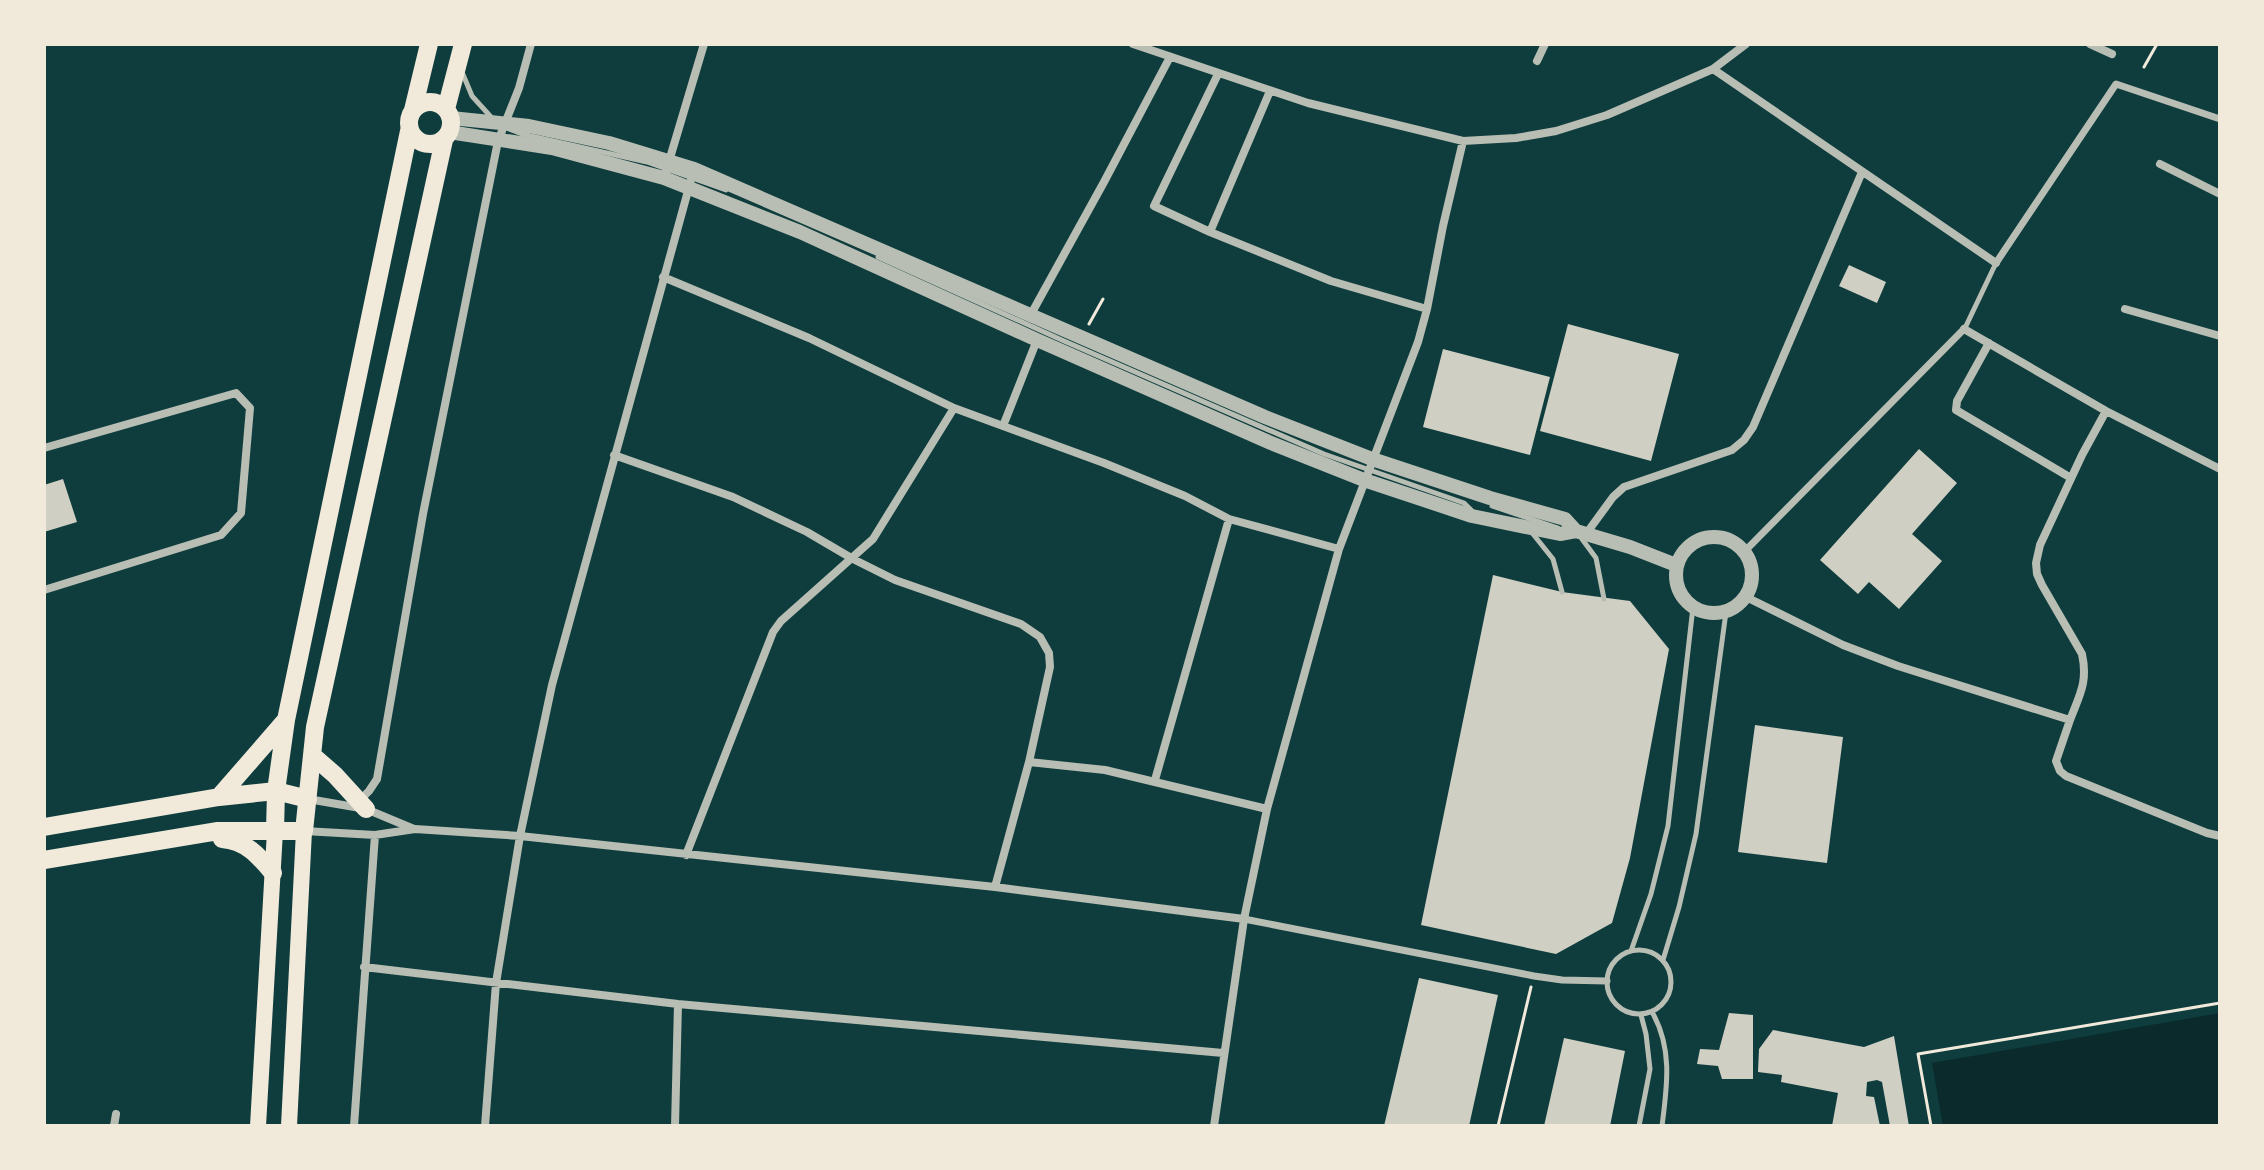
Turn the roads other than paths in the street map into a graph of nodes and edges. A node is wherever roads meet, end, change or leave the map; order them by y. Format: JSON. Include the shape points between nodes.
{"nodes":[{"id":1,"x":429,"y":44,"type":"edge"},
{"id":2,"x":460,"y":44,"type":"edge"},
{"id":3,"x":531,"y":44,"type":"edge"},
{"id":4,"x":704,"y":44,"type":"edge"},
{"id":5,"x":1133,"y":44,"type":"edge"},
{"id":6,"x":1545,"y":44,"type":"edge"},
{"id":7,"x":1746,"y":44,"type":"edge"},
{"id":8,"x":2090,"y":44,"type":"edge"},
{"id":9,"x":2112,"y":54,"type":"dead end"},
{"id":10,"x":1170,"y":57,"type":"junction"},
{"id":11,"x":1537,"y":61,"type":"dead end"},
{"id":12,"x":1713,"y":69,"type":"junction"},
{"id":13,"x":1218,"y":74,"type":"junction"},
{"id":14,"x":1270,"y":91,"type":"junction"},
{"id":15,"x":413,"y":110,"type":"junction"},
{"id":16,"x":2220,"y":119,"type":"edge"},
{"id":17,"x":504,"y":123,"type":"junction"},
{"id":18,"x":447,"y":125,"type":"junction"},
{"id":19,"x":409,"y":131,"type":"junction"},
{"id":20,"x":498,"y":141,"type":"junction"},
{"id":21,"x":1463,"y":141,"type":"junction"},
{"id":22,"x":669,"y":160,"type":"junction"},
{"id":23,"x":2160,"y":164,"type":"dead end"},
{"id":24,"x":694,"y":169,"type":"junction"},
{"id":25,"x":1862,"y":172,"type":"junction"},
{"id":26,"x":664,"y":178,"type":"junction"},
{"id":27,"x":689,"y":188,"type":"junction"},
{"id":28,"x":2220,"y":194,"type":"edge"},
{"id":29,"x":1210,"y":232,"type":"junction"},
{"id":30,"x":1996,"y":263,"type":"junction"},
{"id":31,"x":663,"y":277,"type":"junction"},
{"id":32,"x":1427,"y":309,"type":"junction"},
{"id":33,"x":2125,"y":309,"type":"dead end"},
{"id":34,"x":1030,"y":316,"type":"junction"},
{"id":35,"x":1964,"y":329,"type":"junction"},
{"id":36,"x":2220,"y":336,"type":"edge"},
{"id":37,"x":1037,"y":340,"type":"junction"},
{"id":38,"x":1989,"y":343,"type":"junction"},
{"id":39,"x":954,"y":408,"type":"junction"},
{"id":40,"x":2106,"y":411,"type":"junction"},
{"id":41,"x":1003,"y":426,"type":"junction"},
{"id":42,"x":44,"y":448,"type":"edge"},
{"id":43,"x":614,"y":455,"type":"junction"},
{"id":44,"x":1372,"y":459,"type":"junction"},
{"id":45,"x":2220,"y":469,"type":"edge"},
{"id":46,"x":2071,"y":478,"type":"junction"},
{"id":47,"x":1364,"y":480,"type":"junction"},
{"id":48,"x":1464,"y":503,"type":"junction"},
{"id":49,"x":1229,"y":519,"type":"junction"},
{"id":50,"x":1581,"y":532,"type":"junction"},
{"id":51,"x":1339,"y":549,"type":"junction"},
{"id":52,"x":1744,"y":552,"type":"junction"},
{"id":53,"x":853,"y":559,"type":"junction"},
{"id":54,"x":1676,"y":565,"type":"junction"},
{"id":55,"x":44,"y":590,"type":"edge"},
{"id":56,"x":1562,"y":592,"type":"dead end"},
{"id":57,"x":1746,"y":597,"type":"junction"},
{"id":58,"x":1604,"y":599,"type":"dead end"},
{"id":59,"x":1693,"y":607,"type":"junction"},
{"id":60,"x":1726,"y":612,"type":"junction"},
{"id":61,"x":286,"y":720,"type":"junction"},
{"id":62,"x":2070,"y":720,"type":"junction"},
{"id":63,"x":312,"y":755,"type":"junction"},
{"id":64,"x":1029,"y":762,"type":"junction"},
{"id":65,"x":1155,"y":780,"type":"junction"},
{"id":66,"x":276,"y":791,"type":"junction"},
{"id":67,"x":219,"y":797,"type":"junction"},
{"id":68,"x":308,"y":799,"type":"junction"},
{"id":69,"x":362,"y":805,"type":"junction"},
{"id":70,"x":1267,"y":809,"type":"junction"},
{"id":71,"x":44,"y":827,"type":"edge"},
{"id":72,"x":415,"y":829,"type":"junction"},
{"id":73,"x":275,"y":831,"type":"junction"},
{"id":74,"x":304,"y":831,"type":"junction"},
{"id":75,"x":192,"y":835,"type":"junction"},
{"id":76,"x":375,"y":835,"type":"junction"},
{"id":77,"x":520,"y":836,"type":"junction"},
{"id":78,"x":2220,"y":836,"type":"edge"},
{"id":79,"x":686,"y":855,"type":"junction"},
{"id":80,"x":44,"y":860,"type":"edge"},
{"id":81,"x":273,"y":873,"type":"junction"},
{"id":82,"x":995,"y":887,"type":"junction"},
{"id":83,"x":1244,"y":919,"type":"junction"},
{"id":84,"x":1631,"y":951,"type":"junction"},
{"id":85,"x":1663,"y":960,"type":"junction"},
{"id":86,"x":364,"y":967,"type":"junction"},
{"id":87,"x":1607,"y":981,"type":"junction"},
{"id":88,"x":496,"y":983,"type":"junction"},
{"id":89,"x":678,"y":1004,"type":"junction"},
{"id":90,"x":1652,"y":1012,"type":"junction"},
{"id":91,"x":1641,"y":1015,"type":"junction"},
{"id":92,"x":1223,"y":1053,"type":"junction"},
{"id":93,"x":116,"y":1114,"type":"dead end"},
{"id":94,"x":114,"y":1126,"type":"edge"},
{"id":95,"x":258,"y":1126,"type":"edge"},
{"id":96,"x":289,"y":1126,"type":"edge"},
{"id":97,"x":354,"y":1126,"type":"edge"},
{"id":98,"x":485,"y":1126,"type":"edge"},
{"id":99,"x":675,"y":1126,"type":"edge"},
{"id":100,"x":1214,"y":1126,"type":"edge"},
{"id":101,"x":1639,"y":1126,"type":"edge"},
{"id":102,"x":1662,"y":1126,"type":"edge"}],
"edges":[{"from":1,"to":15,"type":"main road"},
{"from":2,"to":18,"type":"main road"},
{"from":2,"to":48,"type":"lane","via":[[472,96],[502,126],[697,178],[1324,454]]},
{"from":3,"to":17,"type":"street"},
{"from":4,"to":22,"type":"street"},
{"from":5,"to":10,"type":"street"},
{"from":6,"to":11,"type":"street"},
{"from":7,"to":12,"type":"street"},
{"from":8,"to":9,"type":"street"},
{"from":10,"to":13,"type":"street"},
{"from":10,"to":34,"type":"street"},
{"from":12,"to":21,"type":"street","via":[[1556,131]]},
{"from":12,"to":25,"type":"street"},
{"from":13,"to":14,"type":"street"},
{"from":13,"to":29,"type":"street","via":[[1154,206]]},
{"from":14,"to":21,"type":"street"},
{"from":14,"to":29,"type":"street"},
{"from":15,"to":18,"type":"main road","via":[[435,102]]},
{"from":15,"to":19,"type":"main road"},
{"from":16,"to":30,"type":"street","via":[[2116,84]]},
{"from":17,"to":18,"type":"street"},
{"from":17,"to":20,"type":"street"},
{"from":17,"to":22,"type":"street"},
{"from":18,"to":19,"type":"main road","via":[[437,143],[419,142]]},
{"from":18,"to":20,"type":"street"},
{"from":18,"to":63,"type":"main road"},
{"from":19,"to":61,"type":"main road"},
{"from":20,"to":26,"type":"street","via":[[552,148]]},
{"from":20,"to":69,"type":"street","via":[[423,514],[377,779]]},
{"from":21,"to":32,"type":"street"},
{"from":22,"to":24,"type":"street"},
{"from":22,"to":26,"type":"street"},
{"from":23,"to":28,"type":"street"},
{"from":24,"to":27,"type":"street"},
{"from":24,"to":34,"type":"street"},
{"from":25,"to":30,"type":"street"},
{"from":25,"to":50,"type":"street","via":[[1744,440],[1732,450],[1624,487]]},
{"from":26,"to":27,"type":"street"},
{"from":27,"to":31,"type":"street"},
{"from":27,"to":37,"type":"street","via":[[800,232]]},
{"from":29,"to":32,"type":"street","via":[[1331,281]]},
{"from":30,"to":35,"type":"lane"},
{"from":31,"to":39,"type":"street","via":[[809,338]]},
{"from":31,"to":43,"type":"street"},
{"from":32,"to":44,"type":"street"},
{"from":33,"to":36,"type":"street"},
{"from":34,"to":44,"type":"street"},
{"from":35,"to":38,"type":"street"},
{"from":35,"to":52,"type":"street"},
{"from":37,"to":41,"type":"street"},
{"from":37,"to":47,"type":"street"},
{"from":38,"to":40,"type":"street"},
{"from":38,"to":46,"type":"street","via":[[1956,410]]},
{"from":39,"to":41,"type":"street"},
{"from":39,"to":53,"type":"street","via":[[873,539]]},
{"from":40,"to":45,"type":"street"},
{"from":40,"to":46,"type":"street"},
{"from":41,"to":49,"type":"street","via":[[1158,485]]},
{"from":42,"to":55,"type":"street","via":[[236,393],[250,408],[241,513],[221,535]]},
{"from":43,"to":53,"type":"street","via":[[733,497]]},
{"from":43,"to":77,"type":"street","via":[[555,672]]},
{"from":44,"to":47,"type":"street"},
{"from":44,"to":50,"type":"street","via":[[1565,519]]},
{"from":46,"to":62,"type":"street","via":[[2036,563],[2042,585],[2085,666]]},
{"from":47,"to":50,"type":"street","via":[[1472,516],[1560,534]]},
{"from":47,"to":51,"type":"street"},
{"from":48,"to":56,"type":"lane","via":[[1535,534],[1553,559]]},
{"from":48,"to":58,"type":"lane","via":[[1474,500],[1585,540],[1596,558]]},
{"from":49,"to":51,"type":"street"},
{"from":49,"to":65,"type":"street"},
{"from":50,"to":54,"type":"street"},
{"from":51,"to":70,"type":"street"},
{"from":52,"to":54,"type":"street","via":[[1724,538],[1700,539]]},
{"from":52,"to":57,"type":"street","via":[[1752,573]]},
{"from":53,"to":64,"type":"street","via":[[895,580],[1021,624],[1040,637],[1050,667]]},
{"from":53,"to":79,"type":"street","via":[[773,632]]},
{"from":54,"to":59,"type":"street","via":[[1678,589]]},
{"from":57,"to":60,"type":"street"},
{"from":57,"to":62,"type":"street","via":[[1898,666]]},
{"from":59,"to":60,"type":"street"},
{"from":59,"to":84,"type":"lane","via":[[1668,826]]},
{"from":60,"to":85,"type":"lane","via":[[1696,834]]},
{"from":61,"to":66,"type":"main road"},
{"from":61,"to":67,"type":"main road"},
{"from":62,"to":78,"type":"street","via":[[2056,761],[2066,776]]},
{"from":63,"to":68,"type":"main road"},
{"from":63,"to":69,"type":"main road"},
{"from":64,"to":65,"type":"street"},
{"from":64,"to":82,"type":"street"},
{"from":65,"to":70,"type":"street"},
{"from":66,"to":67,"type":"main road"},
{"from":66,"to":68,"type":"main road"},
{"from":66,"to":73,"type":"main road"},
{"from":67,"to":71,"type":"main road"},
{"from":68,"to":69,"type":"street"},
{"from":68,"to":74,"type":"main road"},
{"from":69,"to":72,"type":"street"},
{"from":70,"to":83,"type":"street"},
{"from":72,"to":76,"type":"street"},
{"from":72,"to":77,"type":"street"},
{"from":73,"to":74,"type":"main road"},
{"from":73,"to":75,"type":"main road"},
{"from":73,"to":81,"type":"main road"},
{"from":74,"to":76,"type":"street"},
{"from":74,"to":96,"type":"main road"},
{"from":75,"to":80,"type":"main road"},
{"from":75,"to":81,"type":"main road","via":[[234,840],[256,852]]},
{"from":76,"to":86,"type":"street"},
{"from":77,"to":79,"type":"street"},
{"from":77,"to":88,"type":"street"},
{"from":79,"to":82,"type":"street"},
{"from":81,"to":95,"type":"main road"},
{"from":82,"to":83,"type":"street"},
{"from":83,"to":87,"type":"street","via":[[1534,976]]},
{"from":83,"to":92,"type":"street"},
{"from":84,"to":85,"type":"lane","via":[[1648,951]]},
{"from":84,"to":87,"type":"lane","via":[[1614,962]]},
{"from":85,"to":90,"type":"lane","via":[[1671,990]]},
{"from":86,"to":88,"type":"street"},
{"from":86,"to":97,"type":"street"},
{"from":87,"to":91,"type":"lane","via":[[1620,1009]]},
{"from":88,"to":89,"type":"street"},
{"from":88,"to":98,"type":"street"},
{"from":89,"to":92,"type":"street"},
{"from":89,"to":99,"type":"street"},
{"from":90,"to":91,"type":"lane"},
{"from":90,"to":102,"type":"lane","via":[[1660,1026],[1669,1074]]},
{"from":91,"to":101,"type":"lane","via":[[1650,1069]]},
{"from":92,"to":100,"type":"street"},
{"from":93,"to":94,"type":"street"}]}
